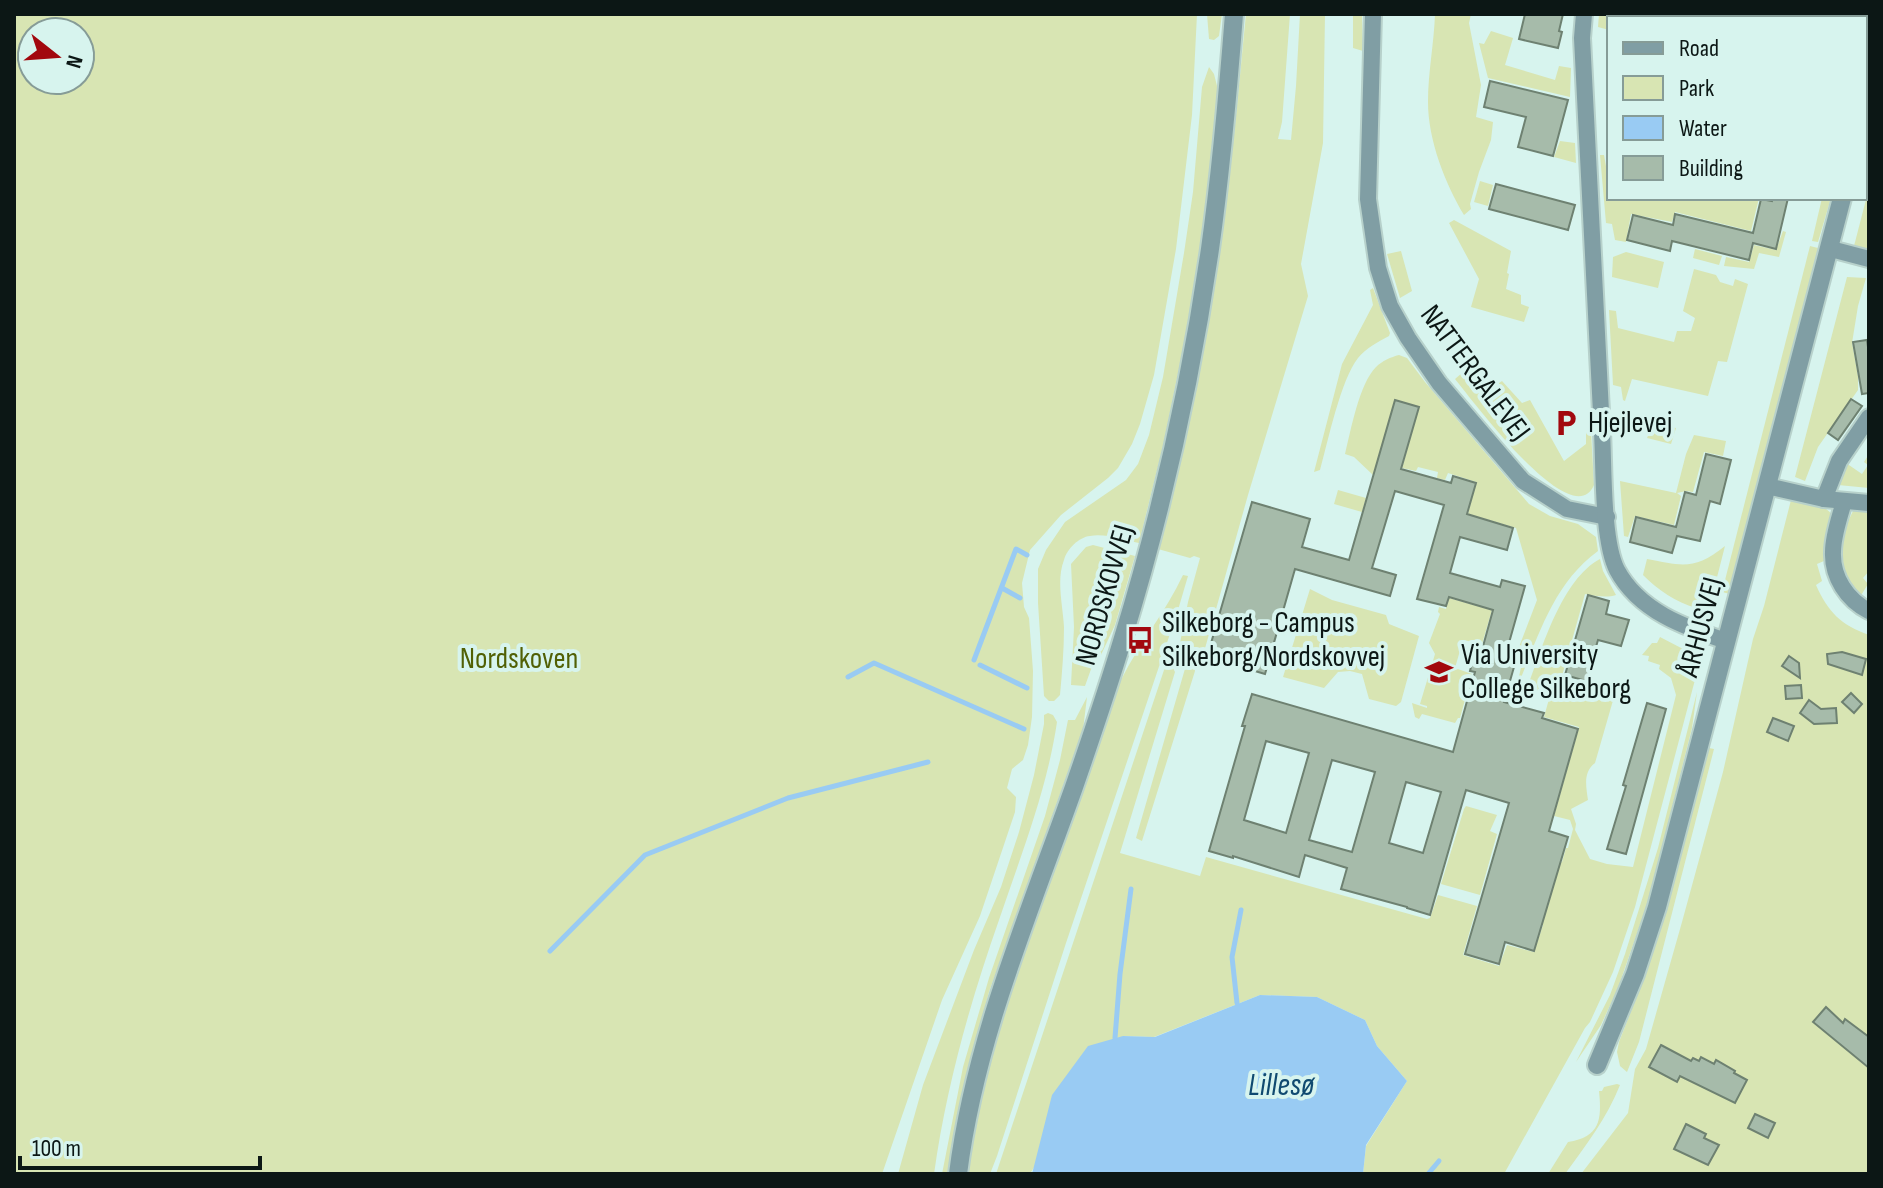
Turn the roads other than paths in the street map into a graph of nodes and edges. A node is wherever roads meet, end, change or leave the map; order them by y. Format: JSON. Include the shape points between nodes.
{"nodes":[{"id":1,"x":1234,"y":14,"type":"edge"},
{"id":2,"x":1373,"y":14,"type":"edge"},
{"id":3,"x":1584,"y":14,"type":"edge"},
{"id":4,"x":1842,"y":200,"type":"edge"},
{"id":5,"x":1831,"y":249,"type":"junction"},
{"id":6,"x":1869,"y":259,"type":"edge"},
{"id":7,"x":1869,"y":417,"type":"edge"},
{"id":8,"x":1767,"y":486,"type":"junction"},
{"id":9,"x":1824,"y":499,"type":"junction"},
{"id":10,"x":1844,"y":501,"type":"junction"},
{"id":11,"x":1869,"y":503,"type":"edge"},
{"id":12,"x":1607,"y":517,"type":"junction"},
{"id":13,"x":1869,"y":611,"type":"edge"},
{"id":14,"x":1726,"y":641,"type":"junction"},
{"id":15,"x":1597,"y":1065,"type":"dead end"},
{"id":16,"x":958,"y":1174,"type":"edge"}],
"edges":[{"from":1,"to":16,"type":"street","name":"NORDSKOVVEJ","via":[[1210,248],[1161,501],[1118,655],[994,1012]]},
{"from":2,"to":12,"type":"street","name":"NATTERGALEVEJ","via":[[1368,199],[1378,268],[1390,306],[1439,383],[1523,481],[1567,509]]},
{"from":3,"to":12,"type":"street"},
{"from":4,"to":5,"type":"street","name":"ÅRHUSVEJ"},
{"from":5,"to":6,"type":"street"},
{"from":5,"to":8,"type":"street","name":"ÅRHUSVEJ"},
{"from":7,"to":9,"type":"street","via":[[1839,461]]},
{"from":8,"to":9,"type":"street"},
{"from":8,"to":14,"type":"street","name":"ÅRHUSVEJ"},
{"from":9,"to":10,"type":"street"},
{"from":10,"to":11,"type":"street"},
{"from":10,"to":13,"type":"street","via":[[1834,544],[1835,569],[1851,598]]},
{"from":12,"to":14,"type":"street","via":[[1616,567],[1633,592],[1668,619]]},
{"from":14,"to":15,"type":"street","name":"ÅRHUSVEJ","via":[[1657,907]]}]}
